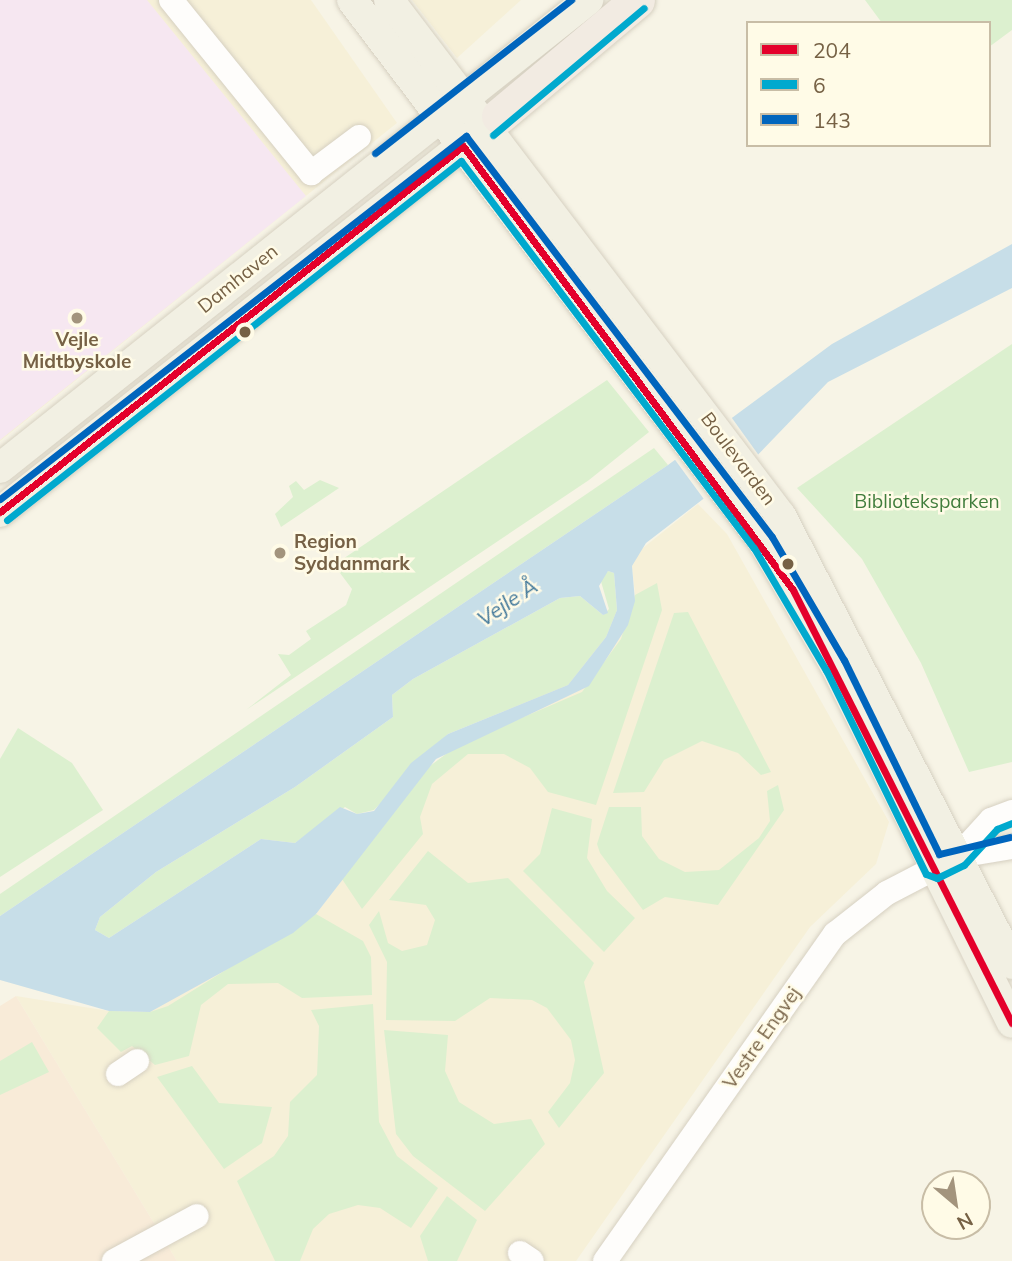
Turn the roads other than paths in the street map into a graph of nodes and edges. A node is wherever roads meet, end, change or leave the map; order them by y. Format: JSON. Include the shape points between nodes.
{"nodes":[{"id":1,"x":171,"y":0,"type":"edge"},
{"id":2,"x":352,"y":0,"type":"edge"},
{"id":3,"x":389,"y":0,"type":"edge"},
{"id":4,"x":589,"y":0,"type":"edge"},
{"id":5,"x":637,"y":0,"type":"edge"},
{"id":6,"x":470,"y":94,"type":"junction"},
{"id":7,"x":440,"y":117,"type":"junction"},
{"id":8,"x":492,"y":121,"type":"junction"},
{"id":9,"x":359,"y":137,"type":"dead end"},
{"id":10,"x":463,"y":146,"type":"junction"},
{"id":11,"x":0,"y":468,"type":"edge"},
{"id":12,"x":0,"y":512,"type":"edge"},
{"id":13,"x":1012,"y":812,"type":"edge"},
{"id":14,"x":1012,"y":847,"type":"edge"},
{"id":15,"x":946,"y":862,"type":"junction"},
{"id":16,"x":1012,"y":964,"type":"edge"},
{"id":17,"x":1012,"y":1023,"type":"edge"},
{"id":18,"x":197,"y":1216,"type":"dead end"},
{"id":19,"x":114,"y":1261,"type":"edge"},
{"id":20,"x":605,"y":1261,"type":"edge"}],
"edges":[{"from":1,"to":9,"type":"street","via":[[311,173]]},
{"from":2,"to":7,"type":"main road","name":"Boulevarden"},
{"from":3,"to":6,"type":"main road","name":"Boulevarden"},
{"from":4,"to":6,"type":"main road","name":"Damhaven"},
{"from":5,"to":8,"type":"highway"},
{"from":6,"to":7,"type":"main road","name":"Damhaven"},
{"from":6,"to":8,"type":"main road","name":"Boulevarden"},
{"from":7,"to":10,"type":"main road","name":"Boulevarden"},
{"from":7,"to":11,"type":"main road","name":"Damhaven"},
{"from":8,"to":10,"type":"main road","name":"Damhaven"},
{"from":8,"to":15,"type":"main road","name":"Boulevarden","via":[[752,478],[813,572]]},
{"from":10,"to":12,"type":"main road","name":"Damhaven"},
{"from":10,"to":15,"type":"main road","name":"Boulevarden","via":[[762,542]]},
{"from":13,"to":15,"type":"street","name":"Vestre Engvej","via":[[991,820]]},
{"from":14,"to":15,"type":"street","name":"Vestre Engvej"},
{"from":15,"to":16,"type":"main road","name":"Boulevarden"},
{"from":15,"to":17,"type":"main road","name":"Boulevarden"},
{"from":15,"to":20,"type":"street","name":"Vestre Engvej","via":[[879,899],[835,934]]},
{"from":18,"to":19,"type":"street"}]}
